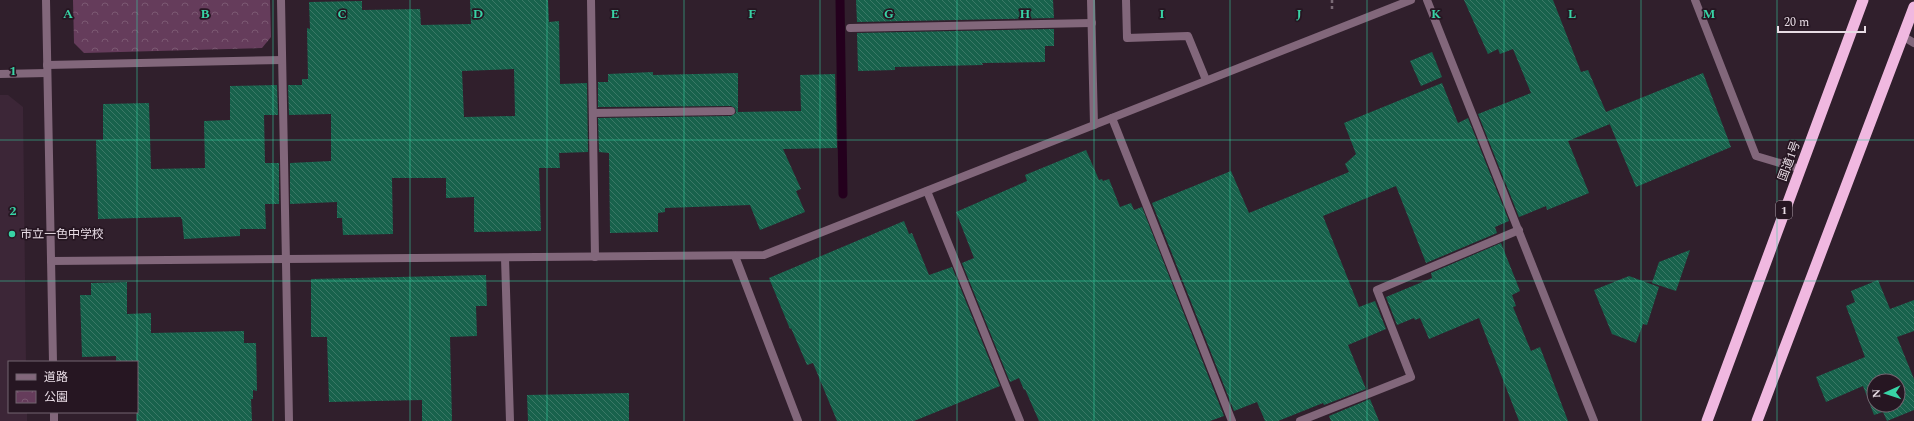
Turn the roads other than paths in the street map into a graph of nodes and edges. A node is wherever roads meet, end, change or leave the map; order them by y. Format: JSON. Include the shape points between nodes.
{"nodes":[{"id":1,"x":46,"y":0,"type":"edge"},
{"id":2,"x":281,"y":0,"type":"edge"},
{"id":3,"x":591,"y":0,"type":"edge"},
{"id":4,"x":1092,"y":0,"type":"edge"},
{"id":5,"x":1126,"y":0,"type":"edge"},
{"id":6,"x":1411,"y":0,"type":"edge"},
{"id":7,"x":1427,"y":0,"type":"edge"},
{"id":8,"x":1695,"y":0,"type":"edge"},
{"id":9,"x":1863,"y":0,"type":"edge"},
{"id":10,"x":1914,"y":7,"type":"edge"},
{"id":11,"x":1092,"y":22,"type":"junction"},
{"id":12,"x":850,"y":28,"type":"dead end"},
{"id":13,"x":1904,"y":37,"type":"junction"},
{"id":14,"x":1914,"y":43,"type":"edge"},
{"id":15,"x":282,"y":60,"type":"junction"},
{"id":16,"x":48,"y":65,"type":"junction"},
{"id":17,"x":48,"y":73,"type":"junction"},
{"id":18,"x":0,"y":74,"type":"edge"},
{"id":19,"x":1206,"y":80,"type":"junction"},
{"id":20,"x":731,"y":110,"type":"dead end"},
{"id":21,"x":593,"y":113,"type":"junction"},
{"id":22,"x":1112,"y":118,"type":"junction"},
{"id":23,"x":1094,"y":125,"type":"junction"},
{"id":24,"x":1800,"y":169,"type":"junction"},
{"id":25,"x":927,"y":191,"type":"junction"},
{"id":26,"x":1519,"y":230,"type":"junction"},
{"id":27,"x":735,"y":256,"type":"junction"},
{"id":28,"x":596,"y":257,"type":"junction"},
{"id":29,"x":505,"y":258,"type":"junction"},
{"id":30,"x":286,"y":259,"type":"junction"},
{"id":31,"x":51,"y":261,"type":"junction"},
{"id":32,"x":53,"y":361,"type":"edge"},
{"id":33,"x":289,"y":421,"type":"edge"},
{"id":34,"x":510,"y":421,"type":"edge"},
{"id":35,"x":798,"y":421,"type":"edge"},
{"id":36,"x":1020,"y":421,"type":"edge"},
{"id":37,"x":1232,"y":421,"type":"edge"},
{"id":38,"x":1300,"y":421,"type":"edge"},
{"id":39,"x":1594,"y":421,"type":"edge"},
{"id":40,"x":1707,"y":421,"type":"edge"},
{"id":41,"x":1757,"y":421,"type":"edge"}],
"edges":[{"from":1,"to":16,"type":"street"},
{"from":2,"to":15,"type":"street"},
{"from":3,"to":21,"type":"street"},
{"from":4,"to":11,"type":"street"},
{"from":5,"to":19,"type":"street","via":[[1127,38],[1188,36]]},
{"from":6,"to":19,"type":"street"},
{"from":7,"to":26,"type":"street"},
{"from":8,"to":24,"type":"street","via":[[1756,156]]},
{"from":9,"to":24,"type":"highway","name":"国道1号","number":"1"},
{"from":10,"to":13,"type":"highway"},
{"from":11,"to":12,"type":"street"},
{"from":11,"to":23,"type":"street"},
{"from":13,"to":14,"type":"street"},
{"from":13,"to":41,"type":"highway"},
{"from":15,"to":16,"type":"street"},
{"from":15,"to":30,"type":"street"},
{"from":16,"to":17,"type":"street"},
{"from":17,"to":18,"type":"street"},
{"from":17,"to":31,"type":"street"},
{"from":19,"to":22,"type":"street"},
{"from":20,"to":21,"type":"street"},
{"from":21,"to":28,"type":"street"},
{"from":22,"to":23,"type":"street"},
{"from":22,"to":37,"type":"street"},
{"from":23,"to":25,"type":"street"},
{"from":24,"to":40,"type":"highway","name":"国道1号","number":"1"},
{"from":25,"to":27,"type":"street","via":[[764,255]]},
{"from":25,"to":36,"type":"street"},
{"from":26,"to":38,"type":"street","via":[[1377,290],[1411,377]]},
{"from":26,"to":39,"type":"street"},
{"from":27,"to":28,"type":"street"},
{"from":27,"to":35,"type":"street"},
{"from":28,"to":29,"type":"street"},
{"from":29,"to":30,"type":"street"},
{"from":29,"to":34,"type":"street"},
{"from":30,"to":31,"type":"street"},
{"from":30,"to":33,"type":"street"},
{"from":31,"to":32,"type":"street"}]}
